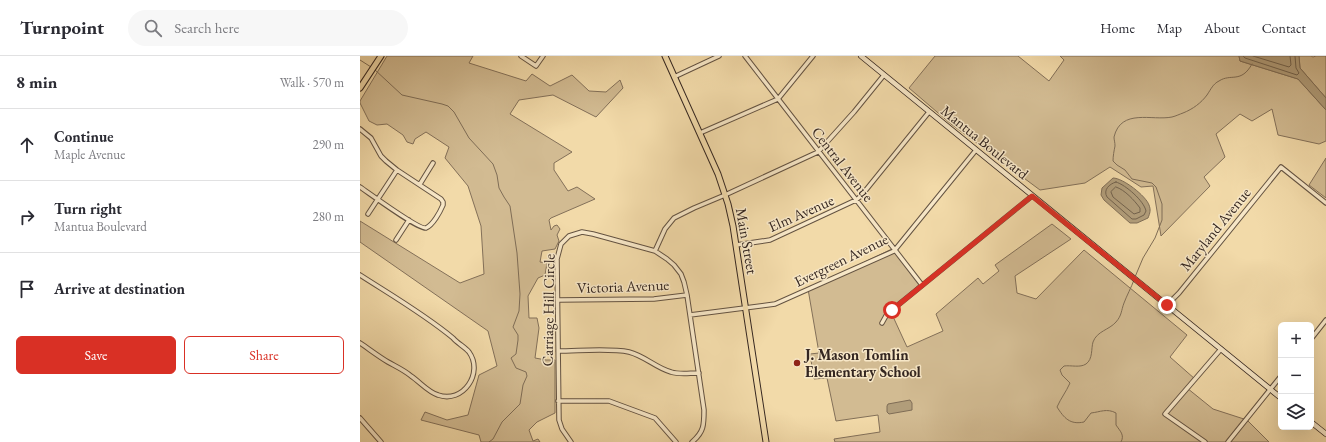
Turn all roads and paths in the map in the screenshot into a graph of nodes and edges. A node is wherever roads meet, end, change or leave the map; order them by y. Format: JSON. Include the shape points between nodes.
{"nodes":[{"id":1,"x":380,"y":56,"type":"edge"},
{"id":2,"x":521,"y":56,"type":"edge"},
{"id":3,"x":543,"y":56,"type":"edge"},
{"id":4,"x":665,"y":56,"type":"edge"},
{"id":5,"x":719,"y":56,"type":"edge"},
{"id":6,"x":745,"y":56,"type":"edge"},
{"id":7,"x":813,"y":56,"type":"edge"},
{"id":8,"x":861,"y":56,"type":"edge"},
{"id":9,"x":868,"y":58,"type":"edge"},
{"id":10,"x":884,"y":75,"type":"junction"},
{"id":11,"x":674,"y":77,"type":"junction"},
{"id":12,"x":360,"y":88,"type":"edge"},
{"id":13,"x":778,"y":99,"type":"junction"},
{"id":14,"x":929,"y":112,"type":"junction"},
{"id":15,"x":360,"y":129,"type":"edge"},
{"id":16,"x":700,"y":133,"type":"junction"},
{"id":17,"x":976,"y":150,"type":"junction"},
{"id":18,"x":818,"y":152,"type":"junction"},
{"id":19,"x":433,"y":163,"type":"dead end"},
{"id":20,"x":397,"y":170,"type":"junction"},
{"id":21,"x":420,"y":184,"type":"junction"},
{"id":22,"x":360,"y":187,"type":"edge"},
{"id":23,"x":725,"y":195,"type":"junction"},
{"id":24,"x":1032,"y":196,"type":"junction"},
{"id":25,"x":378,"y":199,"type":"junction"},
{"id":26,"x":856,"y":200,"type":"junction"},
{"id":27,"x":1326,"y":203,"type":"edge"},
{"id":28,"x":368,"y":214,"type":"dead end"},
{"id":29,"x":409,"y":220,"type":"junction"},
{"id":30,"x":396,"y":240,"type":"dead end"},
{"id":31,"x":736,"y":245,"type":"junction"},
{"id":32,"x":655,"y":251,"type":"junction"},
{"id":33,"x":894,"y":251,"type":"junction"},
{"id":34,"x":360,"y":275,"type":"edge"},
{"id":35,"x":922,"y":285,"type":"junction"},
{"id":36,"x":687,"y":295,"type":"junction"},
{"id":37,"x":559,"y":300,"type":"junction"},
{"id":38,"x":1167,"y":305,"type":"junction"},
{"id":39,"x":746,"y":308,"type":"junction"},
{"id":40,"x":690,"y":315,"type":"junction"},
{"id":41,"x":1326,"y":320,"type":"edge"},
{"id":42,"x":882,"y":323,"type":"dead end"},
{"id":43,"x":1314,"y":335,"type":"edge"},
{"id":44,"x":360,"y":343,"type":"edge"},
{"id":45,"x":1221,"y":349,"type":"junction"},
{"id":46,"x":558,"y":351,"type":"junction"},
{"id":47,"x":699,"y":373,"type":"junction"},
{"id":48,"x":1278,"y":380,"type":"edge"},
{"id":49,"x":1270,"y":389,"type":"junction"},
{"id":50,"x":1278,"y":396,"type":"edge"},
{"id":51,"x":558,"y":402,"type":"junction"},
{"id":52,"x":360,"y":418,"type":"edge"},
{"id":53,"x":1314,"y":424,"type":"edge"},
{"id":54,"x":1325,"y":432,"type":"edge"},
{"id":55,"x":381,"y":442,"type":"edge"},
{"id":56,"x":571,"y":442,"type":"edge"},
{"id":57,"x":676,"y":442,"type":"edge"},
{"id":58,"x":692,"y":442,"type":"edge"},
{"id":59,"x":766,"y":442,"type":"edge"},
{"id":60,"x":1205,"y":442,"type":"edge"},
{"id":61,"x":1228,"y":442,"type":"edge"}],
"edges":[{"from":1,"to":12,"type":"main road"},
{"from":2,"to":3,"type":"street","via":[[536,66]]},
{"from":4,"to":11,"type":"main road","name":"Main Street"},
{"from":5,"to":11,"type":"street"},
{"from":6,"to":13,"type":"street","name":"Central Avenue"},
{"from":7,"to":13,"type":"street"},
{"from":8,"to":9,"type":"main road","name":"Mantua Boulevard"},
{"from":9,"to":10,"type":"main road","name":"Mantua Boulevard"},
{"from":10,"to":14,"type":"main road","name":"Mantua Boulevard"},
{"from":10,"to":18,"type":"street"},
{"from":11,"to":16,"type":"main road","name":"Main Street"},
{"from":13,"to":16,"type":"street"},
{"from":13,"to":18,"type":"street","name":"Central Avenue"},
{"from":14,"to":17,"type":"main road","name":"Mantua Boulevard"},
{"from":14,"to":26,"type":"street","name":"Elm Avenue"},
{"from":15,"to":20,"type":"street","via":[[371,138],[381,156]]},
{"from":16,"to":23,"type":"main road","name":"Main Street"},
{"from":17,"to":24,"type":"main road","name":"Mantua Boulevard"},
{"from":17,"to":33,"type":"street","name":"Evergreen Avenue"},
{"from":18,"to":23,"type":"street"},
{"from":18,"to":26,"type":"street","name":"Central Avenue"},
{"from":19,"to":21,"type":"street"},
{"from":20,"to":21,"type":"street"},
{"from":20,"to":25,"type":"street"},
{"from":21,"to":29,"type":"street","via":[[441,199],[443,205],[427,228]]},
{"from":22,"to":25,"type":"street"},
{"from":23,"to":31,"type":"main road","name":"Main Street"},
{"from":23,"to":32,"type":"street","via":[[674,218],[665,229]]},
{"from":24,"to":35,"type":"street"},
{"from":24,"to":38,"type":"main road","name":"Mantua Boulevard"},
{"from":25,"to":28,"type":"street"},
{"from":25,"to":29,"type":"street"},
{"from":26,"to":31,"type":"street","name":"Elm Avenue","via":[[770,240]]},
{"from":26,"to":33,"type":"street","name":"Central Avenue"},
{"from":27,"to":38,"type":"street","name":"Maryland Avenue","via":[[1281,167]]},
{"from":29,"to":30,"type":"street"},
{"from":31,"to":39,"type":"main road","name":"Main Street"},
{"from":32,"to":36,"type":"street","name":"Carriage Hill Circle","via":[[674,265],[681,274]]},
{"from":32,"to":37,"type":"street","name":"Carriage Hill Circle","via":[[582,232],[569,236],[561,244],[558,259]]},
{"from":33,"to":35,"type":"street","name":"Central Avenue"},
{"from":33,"to":39,"type":"street","name":"Evergreen Avenue","via":[[782,302]]},
{"from":34,"to":44,"type":"street","via":[[437,325],[468,352],[473,365],[473,378],[465,391],[456,395],[438,396],[411,375]]},
{"from":35,"to":42,"type":"street","via":[[887,314]]},
{"from":36,"to":37,"type":"street","name":"Victoria Avenue","via":[[654,299]]},
{"from":36,"to":40,"type":"street","name":"Carriage Hill Circle"},
{"from":37,"to":46,"type":"street","name":"Carriage Hill Circle"},
{"from":38,"to":45,"type":"main road","name":"Mantua Boulevard"},
{"from":39,"to":40,"type":"street","name":"Evergreen Avenue"},
{"from":39,"to":59,"type":"main road","name":"Main Street"},
{"from":40,"to":47,"type":"street","name":"Carriage Hill Circle"},
{"from":41,"to":43,"type":"street"},
{"from":45,"to":49,"type":"main road","name":"Mantua Boulevard"},
{"from":45,"to":60,"type":"street","via":[[1165,414]]},
{"from":46,"to":47,"type":"street","via":[[629,352],[643,356],[671,372]]},
{"from":46,"to":51,"type":"street","name":"Carriage Hill Circle"},
{"from":47,"to":58,"type":"street","name":"Carriage Hill Circle","via":[[704,417],[700,436]]},
{"from":48,"to":49,"type":"street"},
{"from":49,"to":50,"type":"main road","name":"Mantua Boulevard"},
{"from":49,"to":61,"type":"street"},
{"from":51,"to":56,"type":"street","name":"Carriage Hill Circle","via":[[559,420]]},
{"from":51,"to":57,"type":"street","via":[[609,401],[655,418]]},
{"from":52,"to":55,"type":"street"},
{"from":53,"to":54,"type":"main road"}]}
